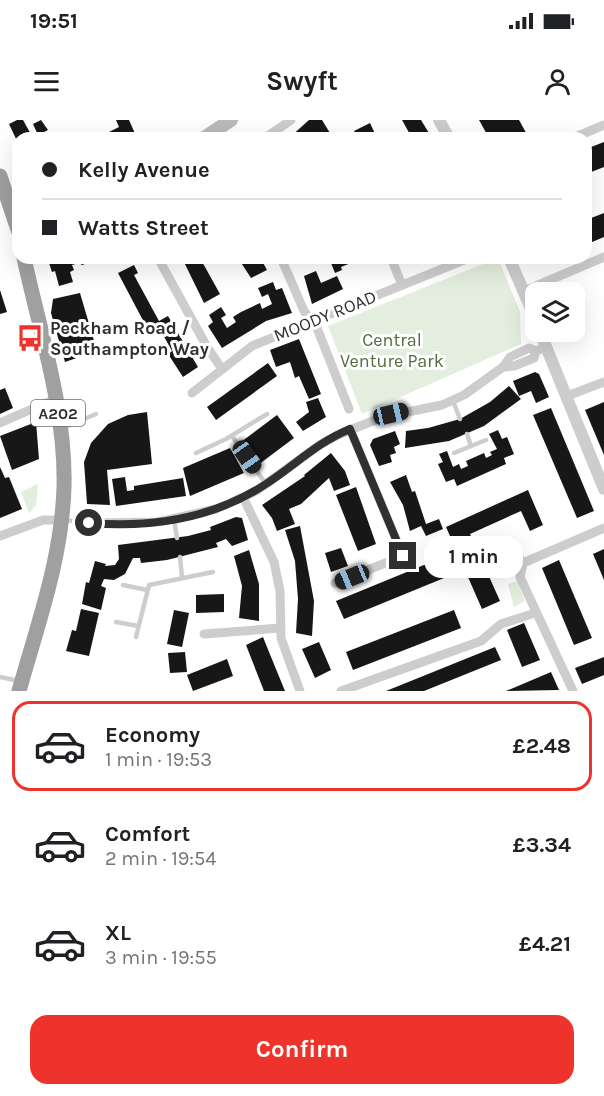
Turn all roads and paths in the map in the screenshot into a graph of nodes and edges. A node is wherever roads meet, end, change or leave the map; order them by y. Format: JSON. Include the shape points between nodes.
{"nodes":[{"id":1,"x":231,"y":120,"type":"edge"},
{"id":2,"x":291,"y":120,"type":"edge"},
{"id":3,"x":604,"y":125,"type":"edge"},
{"id":4,"x":215,"y":132,"type":"edge"},
{"id":5,"x":274,"y":132,"type":"edge"},
{"id":6,"x":587,"y":132,"type":"edge"},
{"id":7,"x":0,"y":176,"type":"edge"},
{"id":8,"x":12,"y":211,"type":"edge"},
{"id":9,"x":25,"y":264,"type":"edge"},
{"id":10,"x":161,"y":264,"type":"edge"},
{"id":11,"x":284,"y":264,"type":"edge"},
{"id":12,"x":393,"y":264,"type":"edge"},
{"id":13,"x":454,"y":264,"type":"edge"},
{"id":14,"x":513,"y":264,"type":"edge"},
{"id":15,"x":588,"y":264,"type":"edge"},
{"id":16,"x":402,"y":285,"type":"junction"},
{"id":17,"x":524,"y":291,"type":"joint"},
{"id":18,"x":312,"y":321,"type":"junction"},
{"id":19,"x":541,"y":342,"type":"edge"},
{"id":20,"x":541,"y":349,"type":"junction"},
{"id":21,"x":222,"y":369,"type":"junction"},
{"id":22,"x":604,"y":382,"type":"edge"},
{"id":23,"x":192,"y":393,"type":"dead end"},
{"id":24,"x":567,"y":396,"type":"junction"},
{"id":25,"x":55,"y":399,"type":"junction"},
{"id":26,"x":453,"y":400,"type":"junction"},
{"id":27,"x":349,"y":409,"type":"dead end"},
{"id":28,"x":96,"y":414,"type":"dead end"},
{"id":29,"x":267,"y":414,"type":"dead end"},
{"id":30,"x":460,"y":419,"type":"dead end"},
{"id":31,"x":0,"y":423,"type":"edge"},
{"id":32,"x":61,"y":429,"type":"junction"},
{"id":33,"x":350,"y":429,"type":"junction"},
{"id":34,"x":467,"y":434,"type":"dead end"},
{"id":35,"x":232,"y":436,"type":"junction"},
{"id":36,"x":486,"y":440,"type":"dead end"},
{"id":37,"x":471,"y":446,"type":"junction"},
{"id":38,"x":196,"y":453,"type":"dead end"},
{"id":39,"x":454,"y":453,"type":"dead end"},
{"id":40,"x":266,"y":484,"type":"junction"},
{"id":41,"x":604,"y":489,"type":"edge"},
{"id":42,"x":243,"y":497,"type":"junction"},
{"id":43,"x":60,"y":520,"type":"junction"},
{"id":44,"x":174,"y":520,"type":"junction"},
{"id":45,"x":95,"y":523,"type":"joint"},
{"id":46,"x":604,"y":528,"type":"edge"},
{"id":47,"x":0,"y":536,"type":"edge"},
{"id":48,"x":177,"y":538,"type":"dead end"},
{"id":49,"x":494,"y":550,"type":"dead end"},
{"id":50,"x":180,"y":557,"type":"dead end"},
{"id":51,"x":523,"y":563,"type":"junction"},
{"id":52,"x":213,"y":572,"type":"dead end"},
{"id":53,"x":183,"y":577,"type":"junction"},
{"id":54,"x":335,"y":584,"type":"dead end"},
{"id":55,"x":123,"y":585,"type":"dead end"},
{"id":56,"x":147,"y":590,"type":"junction"},
{"id":57,"x":535,"y":613,"type":"junction"},
{"id":58,"x":116,"y":622,"type":"dead end"},
{"id":59,"x":138,"y":626,"type":"junction"},
{"id":60,"x":279,"y":628,"type":"junction"},
{"id":61,"x":204,"y":634,"type":"dead end"},
{"id":62,"x":136,"y":637,"type":"dead end"},
{"id":63,"x":0,"y":677,"type":"edge"},
{"id":64,"x":20,"y":686,"type":"edge"},
{"id":65,"x":300,"y":691,"type":"edge"},
{"id":66,"x":341,"y":691,"type":"edge"},
{"id":67,"x":573,"y":691,"type":"edge"}],
"edges":[{"from":1,"to":4,"type":"main road"},
{"from":2,"to":5,"type":"street"},
{"from":3,"to":6,"type":"street"},
{"from":7,"to":8,"type":"highway"},
{"from":9,"to":25,"type":"highway","number":"A202"},
{"from":10,"to":21,"type":"street"},
{"from":11,"to":18,"type":"street"},
{"from":12,"to":16,"type":"street"},
{"from":13,"to":16,"type":"street","name":"MOODY ROAD"},
{"from":14,"to":17,"type":"street"},
{"from":15,"to":17,"type":"street"},
{"from":16,"to":18,"type":"street","name":"MOODY ROAD"},
{"from":18,"to":21,"type":"street","name":"MOODY ROAD","via":[[252,346]]},
{"from":18,"to":27,"type":"street"},
{"from":19,"to":20,"type":"street"},
{"from":20,"to":24,"type":"street"},
{"from":20,"to":26,"type":"street","via":[[534,358],[503,367]]},
{"from":21,"to":23,"type":"street","name":"MOODY ROAD"},
{"from":22,"to":24,"type":"street"},
{"from":24,"to":41,"type":"street"},
{"from":25,"to":31,"type":"street"},
{"from":25,"to":32,"type":"highway","number":"A202"},
{"from":26,"to":30,"type":"lane"},
{"from":26,"to":33,"type":"street","via":[[391,414]]},
{"from":28,"to":32,"type":"lane"},
{"from":29,"to":35,"type":"lane"},
{"from":32,"to":43,"type":"highway","number":"A202","via":[[64,484]]},
{"from":33,"to":40,"type":"street","via":[[321,444]]},
{"from":33,"to":54,"type":"street","via":[[403,556]]},
{"from":34,"to":37,"type":"lane"},
{"from":35,"to":38,"type":"lane"},
{"from":35,"to":40,"type":"lane"},
{"from":36,"to":37,"type":"lane"},
{"from":37,"to":39,"type":"lane"},
{"from":40,"to":42,"type":"street"},
{"from":42,"to":44,"type":"street"},
{"from":42,"to":60,"type":"street","via":[[277,572]]},
{"from":43,"to":45,"type":"lane"},
{"from":43,"to":47,"type":"street","via":[[43,520]]},
{"from":43,"to":64,"type":"highway","number":"A202","via":[[49,593]]},
{"from":44,"to":45,"type":"street"},
{"from":44,"to":48,"type":"lane"},
{"from":46,"to":51,"type":"street"},
{"from":49,"to":51,"type":"street","via":[[510,546]]},
{"from":50,"to":53,"type":"lane"},
{"from":51,"to":57,"type":"street","via":[[520,578]]},
{"from":52,"to":53,"type":"lane"},
{"from":53,"to":56,"type":"lane","via":[[160,581]]},
{"from":55,"to":56,"type":"lane"},
{"from":56,"to":59,"type":"lane"},
{"from":57,"to":66,"type":"street","via":[[501,624],[481,640]]},
{"from":57,"to":67,"type":"street"},
{"from":58,"to":59,"type":"lane"},
{"from":59,"to":62,"type":"lane"},
{"from":60,"to":61,"type":"street"},
{"from":60,"to":65,"type":"street"},
{"from":63,"to":64,"type":"lane"}]}
